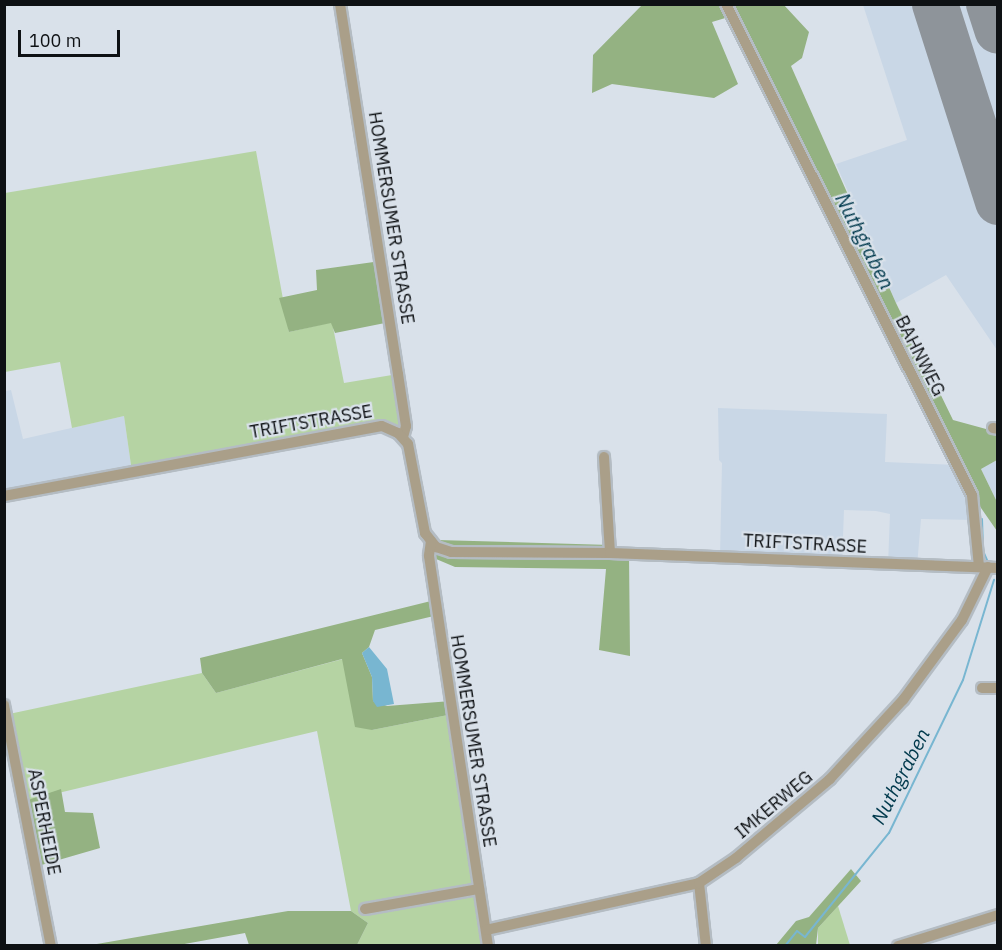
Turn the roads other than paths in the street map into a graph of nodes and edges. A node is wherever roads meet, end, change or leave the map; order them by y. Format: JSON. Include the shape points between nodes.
{"nodes":[{"id":1,"x":340,"y":4,"type":"edge"},
{"id":2,"x":726,"y":4,"type":"edge"},
{"id":3,"x":403,"y":437,"type":"junction"},
{"id":4,"x":604,"y":457,"type":"dead end"},
{"id":5,"x":4,"y":496,"type":"edge"},
{"id":6,"x":431,"y":541,"type":"junction"},
{"id":7,"x":610,"y":553,"type":"junction"},
{"id":8,"x":988,"y":568,"type":"edge"},
{"id":9,"x":982,"y":688,"type":"dead end"},
{"id":10,"x":998,"y":688,"type":"edge"},
{"id":11,"x":4,"y":705,"type":"edge"},
{"id":12,"x":699,"y":882,"type":"junction"},
{"id":13,"x":479,"y":889,"type":"junction"},
{"id":14,"x":365,"y":909,"type":"dead end"},
{"id":15,"x":998,"y":915,"type":"edge"},
{"id":16,"x":486,"y":930,"type":"junction"},
{"id":17,"x":51,"y":945,"type":"edge"},
{"id":18,"x":488,"y":945,"type":"edge"},
{"id":19,"x":705,"y":945,"type":"edge"},
{"id":20,"x":898,"y":945,"type":"edge"}],
"edges":[{"from":1,"to":3,"type":"street","name":"HOMMERSUMER STRASSE","via":[[406,426]]},
{"from":2,"to":8,"type":"street","name":"BAHNWEG","via":[[972,495]]},
{"from":3,"to":5,"type":"street","name":"TRIFTSTRASSE","via":[[382,426]]},
{"from":3,"to":6,"type":"street","via":[[412,452],[422,526]]},
{"from":4,"to":7,"type":"street"},
{"from":6,"to":7,"type":"street","name":"TRIFTSTRASSE","via":[[453,552]]},
{"from":6,"to":13,"type":"street","name":"HOMMERSUMER STRASSE","via":[[429,556]]},
{"from":7,"to":8,"type":"street","name":"TRIFTSTRASSE"},
{"from":8,"to":12,"type":"street","name":"IMKERWEG","via":[[962,620],[902,702],[830,779],[785,819]]},
{"from":9,"to":10,"type":"street"},
{"from":11,"to":17,"type":"street","name":"ASPERHEIDE"},
{"from":12,"to":16,"type":"street","name":"IMKERWEG"},
{"from":12,"to":19,"type":"street"},
{"from":13,"to":14,"type":"street"},
{"from":13,"to":16,"type":"street","name":"HOMMERSUMER STRASSE"},
{"from":15,"to":20,"type":"street"},
{"from":16,"to":18,"type":"street","name":"HOMMERSUMER STRASSE"}]}
